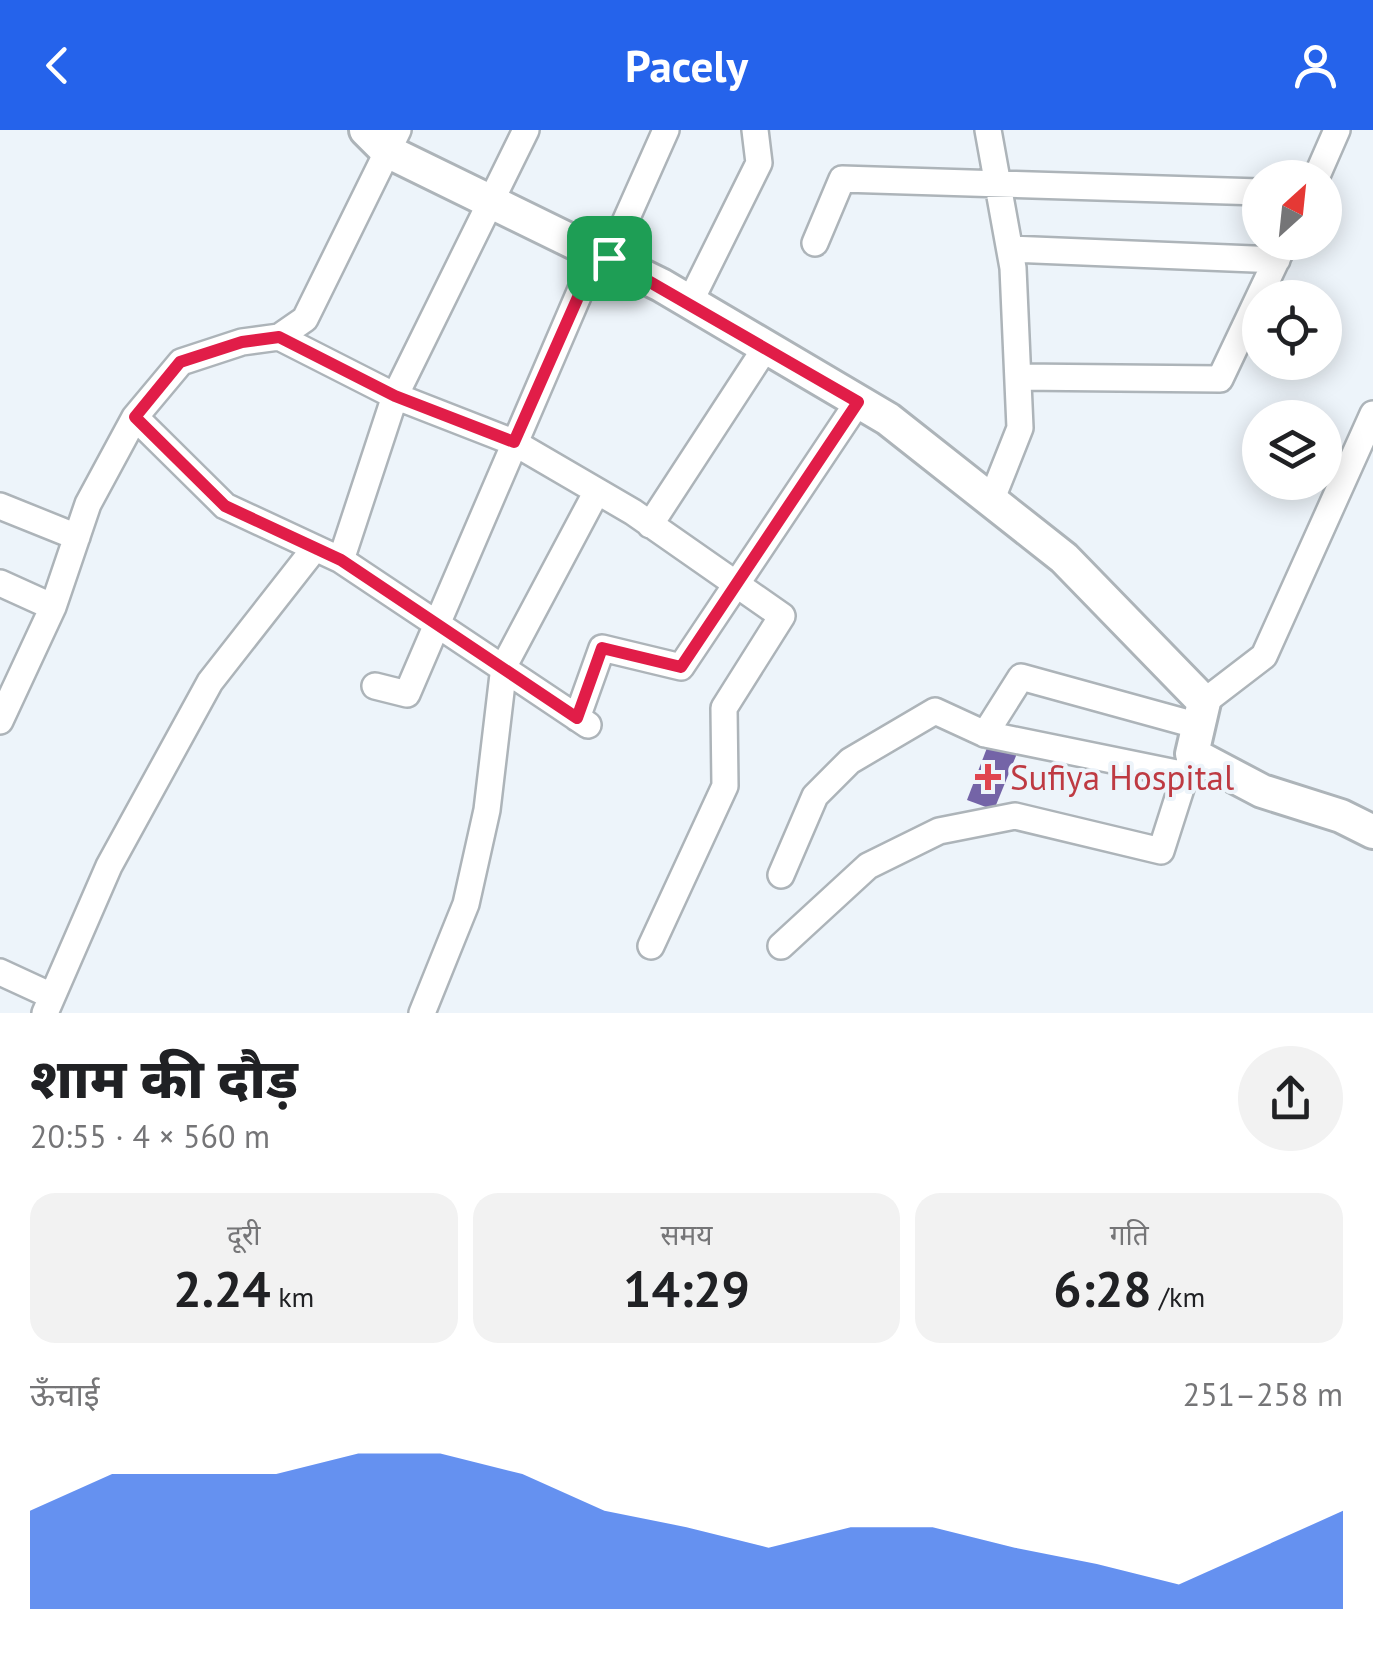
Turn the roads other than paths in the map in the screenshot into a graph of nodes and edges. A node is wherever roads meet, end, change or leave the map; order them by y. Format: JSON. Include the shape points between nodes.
{"nodes":[{"id":1,"x":526,"y":130,"type":"edge"},
{"id":2,"x":666,"y":130,"type":"edge"},
{"id":3,"x":755,"y":130,"type":"edge"},
{"id":4,"x":988,"y":130,"type":"edge"},
{"id":5,"x":1337,"y":130,"type":"edge"},
{"id":6,"x":384,"y":137,"type":"edge"},
{"id":7,"x":1324,"y":160,"type":"edge"},
{"id":8,"x":997,"y":181,"type":"junction"},
{"id":9,"x":1242,"y":191,"type":"edge"},
{"id":10,"x":488,"y":199,"type":"junction"},
{"id":11,"x":814,"y":243,"type":"dead end"},
{"id":12,"x":1010,"y":249,"type":"junction"},
{"id":13,"x":1242,"y":252,"type":"edge"},
{"id":14,"x":603,"y":255,"type":"junction"},
{"id":15,"x":1277,"y":260,"type":"edge"},
{"id":16,"x":690,"y":302,"type":"junction"},
{"id":17,"x":279,"y":337,"type":"junction"},
{"id":18,"x":766,"y":347,"type":"junction"},
{"id":19,"x":1018,"y":377,"type":"junction"},
{"id":20,"x":395,"y":396,"type":"junction"},
{"id":21,"x":858,"y":402,"type":"junction"},
{"id":22,"x":1373,"y":414,"type":"edge"},
{"id":23,"x":135,"y":417,"type":"junction"},
{"id":24,"x":514,"y":442,"type":"junction"},
{"id":25,"x":597,"y":491,"type":"junction"},
{"id":26,"x":991,"y":501,"type":"junction"},
{"id":27,"x":0,"y":506,"type":"edge"},
{"id":28,"x":650,"y":524,"type":"junction"},
{"id":29,"x":77,"y":538,"type":"junction"},
{"id":30,"x":315,"y":548,"type":"junction"},
{"id":31,"x":341,"y":560,"type":"junction"},
{"id":32,"x":0,"y":583,"type":"edge"},
{"id":33,"x":736,"y":584,"type":"junction"},
{"id":34,"x":53,"y":607,"type":"junction"},
{"id":35,"x":439,"y":627,"type":"junction"},
{"id":36,"x":504,"y":666,"type":"junction"},
{"id":37,"x":375,"y":686,"type":"dead end"},
{"id":38,"x":2,"y":714,"type":"edge"},
{"id":39,"x":985,"y":734,"type":"junction"},
{"id":40,"x":1195,"y":739,"type":"junction"},
{"id":41,"x":1373,"y":832,"type":"edge"},
{"id":42,"x":780,"y":875,"type":"dead end"},
{"id":43,"x":651,"y":946,"type":"dead end"},
{"id":44,"x":782,"y":946,"type":"dead end"},
{"id":45,"x":0,"y":972,"type":"edge"},
{"id":46,"x":49,"y":1005,"type":"edge"},
{"id":47,"x":422,"y":1013,"type":"edge"}],
"edges":[{"from":1,"to":10,"type":"street"},
{"from":2,"to":14,"type":"street"},
{"from":3,"to":16,"type":"street","via":[[759,163]]},
{"from":4,"to":8,"type":"street"},
{"from":5,"to":7,"type":"street"},
{"from":6,"to":10,"type":"street"},
{"from":6,"to":17,"type":"street","via":[[304,319]]},
{"from":8,"to":9,"type":"street"},
{"from":8,"to":11,"type":"street","via":[[842,178]]},
{"from":8,"to":12,"type":"street"},
{"from":10,"to":14,"type":"street"},
{"from":10,"to":20,"type":"street"},
{"from":12,"to":13,"type":"street"},
{"from":12,"to":19,"type":"street"},
{"from":14,"to":16,"type":"street"},
{"from":14,"to":24,"type":"street"},
{"from":15,"to":19,"type":"street","via":[[1220,379]]},
{"from":16,"to":18,"type":"street"},
{"from":17,"to":20,"type":"street"},
{"from":17,"to":23,"type":"street","via":[[180,362]]},
{"from":18,"to":21,"type":"street"},
{"from":18,"to":28,"type":"street"},
{"from":19,"to":26,"type":"street","via":[[1020,428]]},
{"from":20,"to":24,"type":"street"},
{"from":20,"to":31,"type":"street"},
{"from":21,"to":26,"type":"street"},
{"from":21,"to":33,"type":"street"},
{"from":22,"to":40,"type":"street","via":[[1264,656]]},
{"from":23,"to":29,"type":"street"},
{"from":23,"to":30,"type":"street","via":[[225,506]]},
{"from":24,"to":25,"type":"street"},
{"from":24,"to":35,"type":"street"},
{"from":25,"to":28,"type":"street"},
{"from":25,"to":36,"type":"street"},
{"from":26,"to":40,"type":"street","via":[[1064,558]]},
{"from":27,"to":29,"type":"street"},
{"from":28,"to":33,"type":"street"},
{"from":29,"to":34,"type":"street"},
{"from":30,"to":31,"type":"street"},
{"from":30,"to":46,"type":"street","via":[[210,682],[109,866]]},
{"from":31,"to":35,"type":"street"},
{"from":32,"to":34,"type":"street"},
{"from":33,"to":36,"type":"street","via":[[681,667],[602,648],[582,722]]},
{"from":33,"to":43,"type":"street","via":[[782,616],[724,708],[725,786]]},
{"from":34,"to":38,"type":"street"},
{"from":35,"to":36,"type":"street"},
{"from":35,"to":37,"type":"street","via":[[407,694]]},
{"from":36,"to":47,"type":"street","via":[[466,904]]},
{"from":39,"to":40,"type":"street"},
{"from":39,"to":40,"type":"street","via":[[1021,678]]},
{"from":39,"to":42,"type":"street","via":[[934,711],[850,762],[815,796]]},
{"from":40,"to":41,"type":"street","via":[[1262,791]]},
{"from":40,"to":44,"type":"street","via":[[1161,851],[1015,816],[938,831],[868,866]]},
{"from":45,"to":46,"type":"street"}]}
